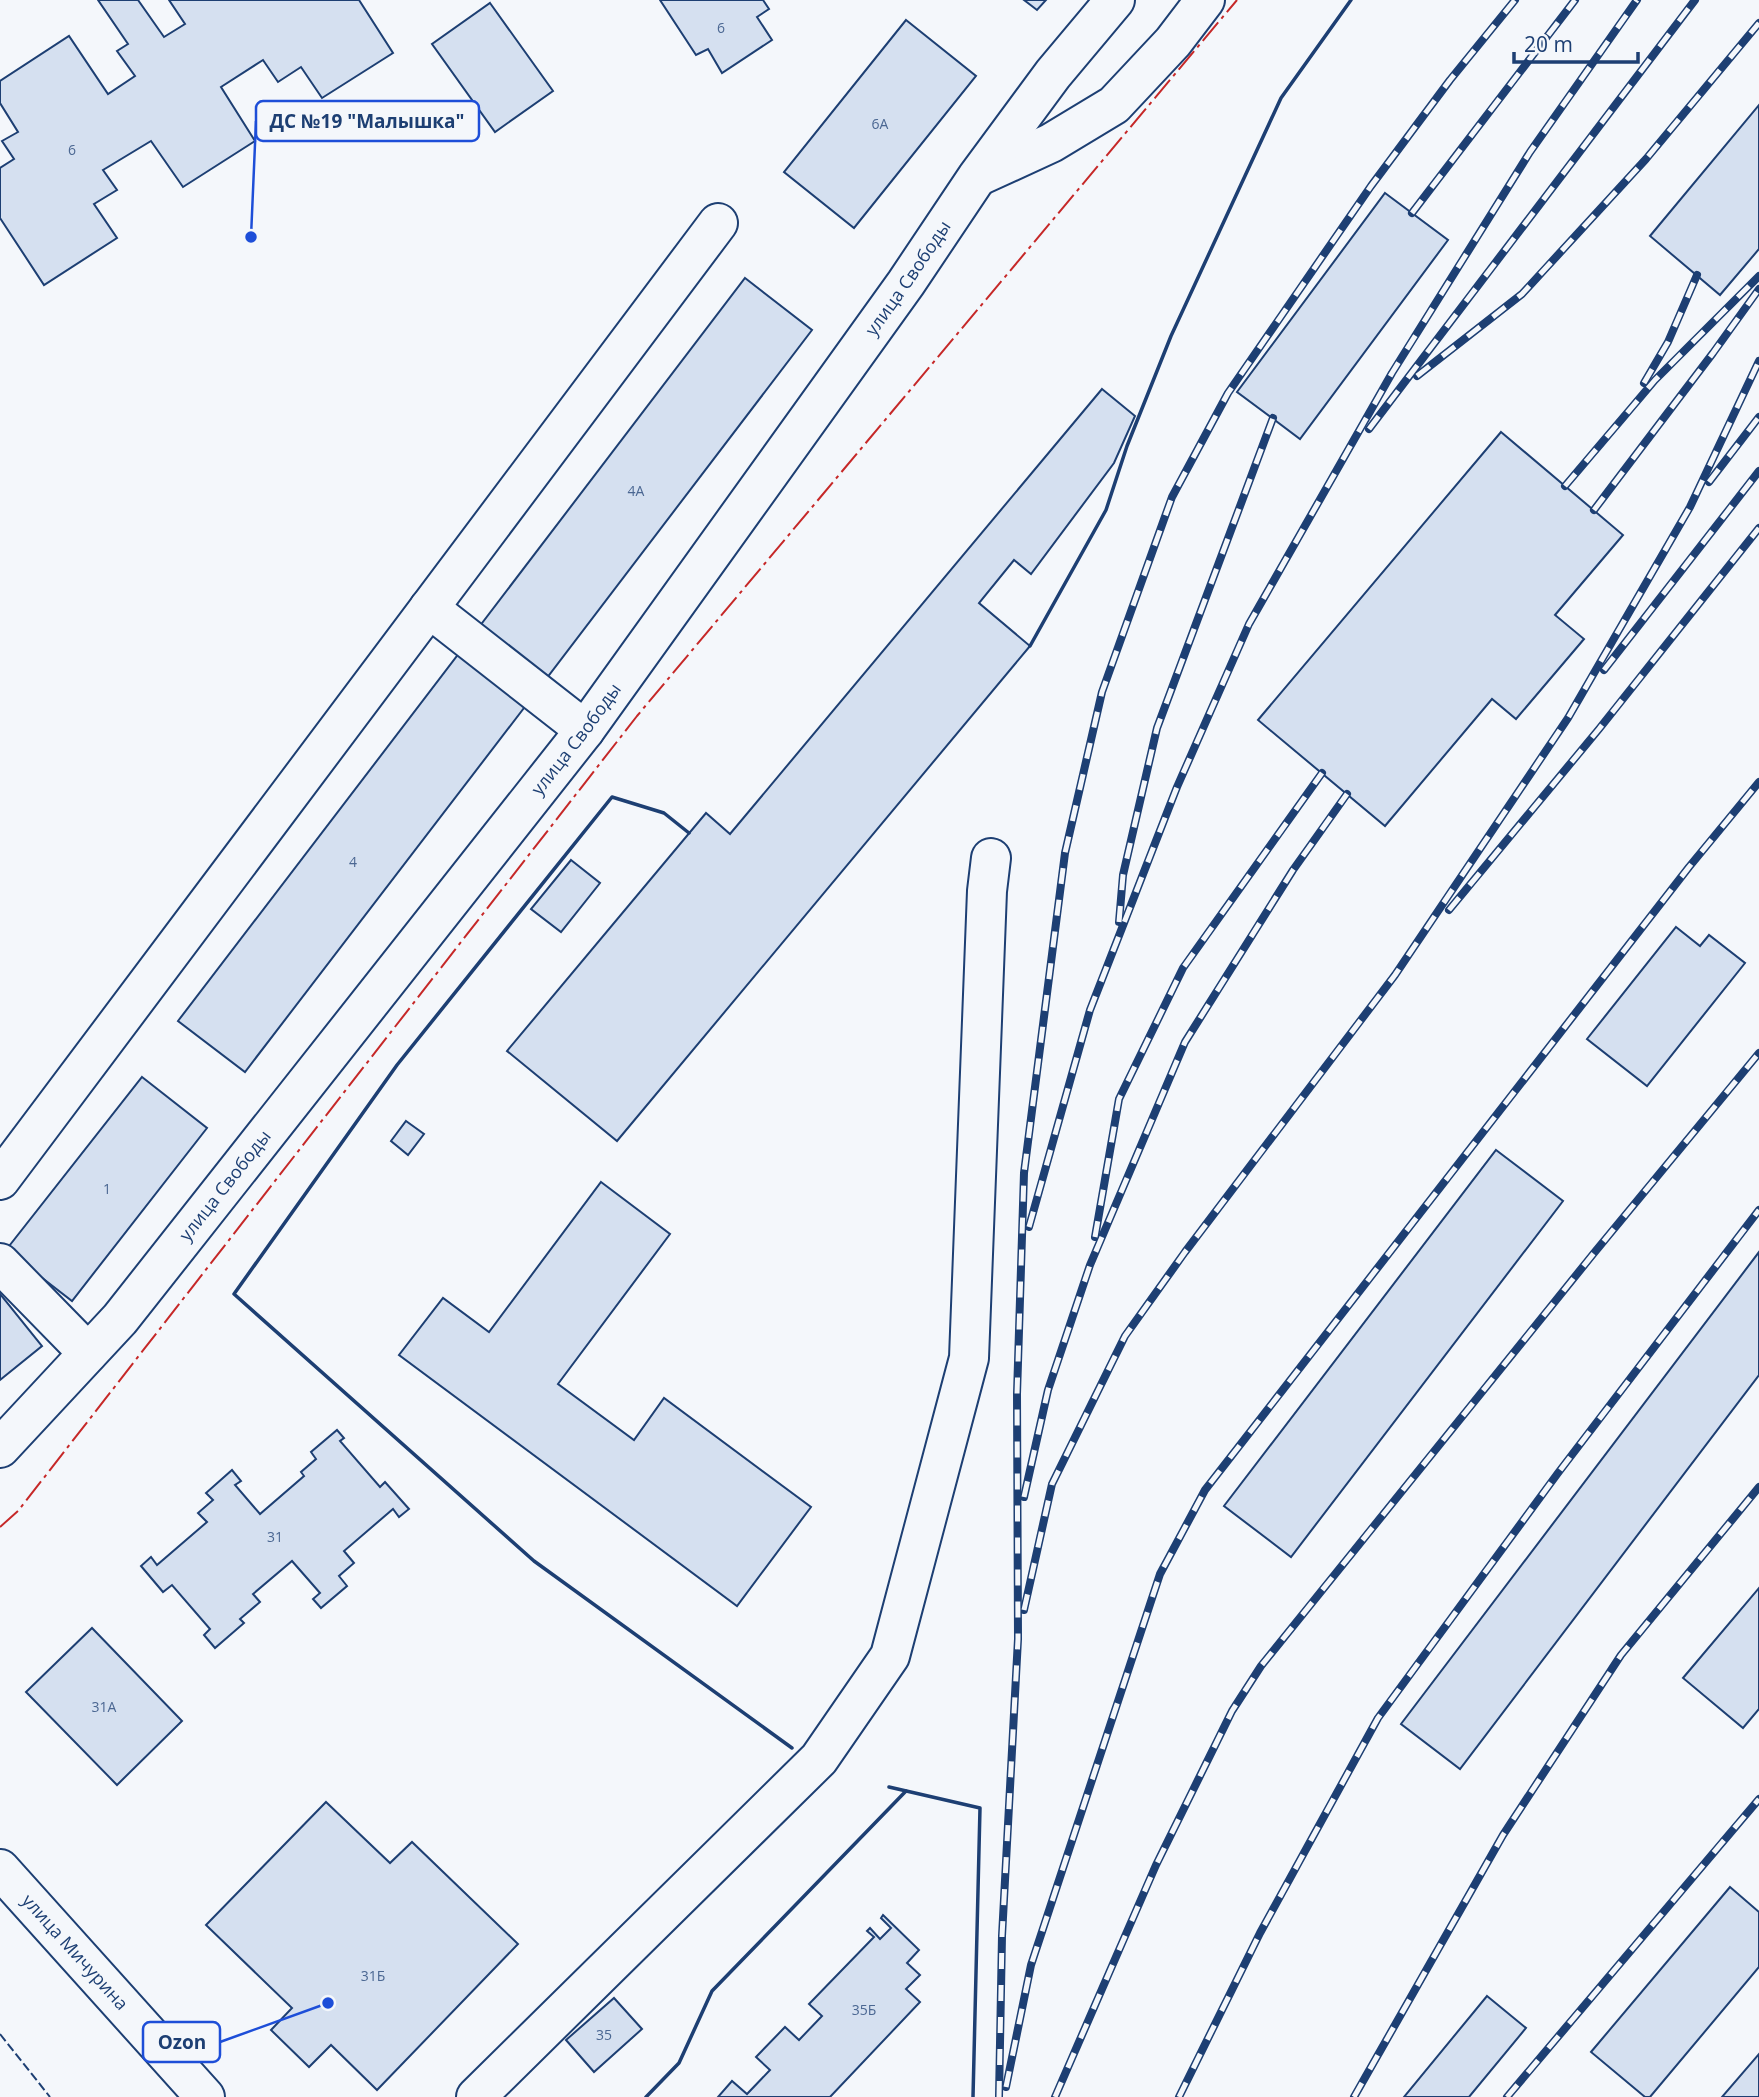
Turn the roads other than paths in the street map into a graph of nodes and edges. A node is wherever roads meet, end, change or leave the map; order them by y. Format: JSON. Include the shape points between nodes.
{"nodes":[{"id":1,"x":1115,"y":0,"type":"edge"},
{"id":2,"x":1205,"y":0,"type":"edge"},
{"id":3,"x":977,"y":177,"type":"junction"},
{"id":4,"x":718,"y":223,"type":"dead end"},
{"id":5,"x":429,"y":608,"type":"junction"},
{"id":6,"x":585,"y":730,"type":"junction"},
{"id":7,"x":991,"y":858,"type":"dead end"},
{"id":8,"x":0,"y":1180,"type":"edge"},
{"id":9,"x":0,"y":1264,"type":"edge"},
{"id":10,"x":88,"y":1353,"type":"junction"},
{"id":11,"x":0,"y":1448,"type":"edge"},
{"id":12,"x":0,"y":1869,"type":"edge"},
{"id":13,"x":205,"y":2097,"type":"edge"},
{"id":14,"x":476,"y":2097,"type":"edge"}],
"edges":[{"from":1,"to":3,"type":"street","name":"улица Свободы"},
{"from":2,"to":3,"type":"street","via":[[1114,105],[1051,143]]},
{"from":3,"to":6,"type":"street","name":"улица Свободы"},
{"from":4,"to":5,"type":"street"},
{"from":5,"to":6,"type":"street"},
{"from":5,"to":8,"type":"street"},
{"from":6,"to":10,"type":"street","name":"улица Свободы","via":[[120,1319]]},
{"from":7,"to":14,"type":"street","via":[[969,1358],[890,1656],[819,1759]]},
{"from":9,"to":10,"type":"street"},
{"from":10,"to":11,"type":"street","name":"улица Свободы"},
{"from":12,"to":13,"type":"street","name":"улица Мичурина"}]}
